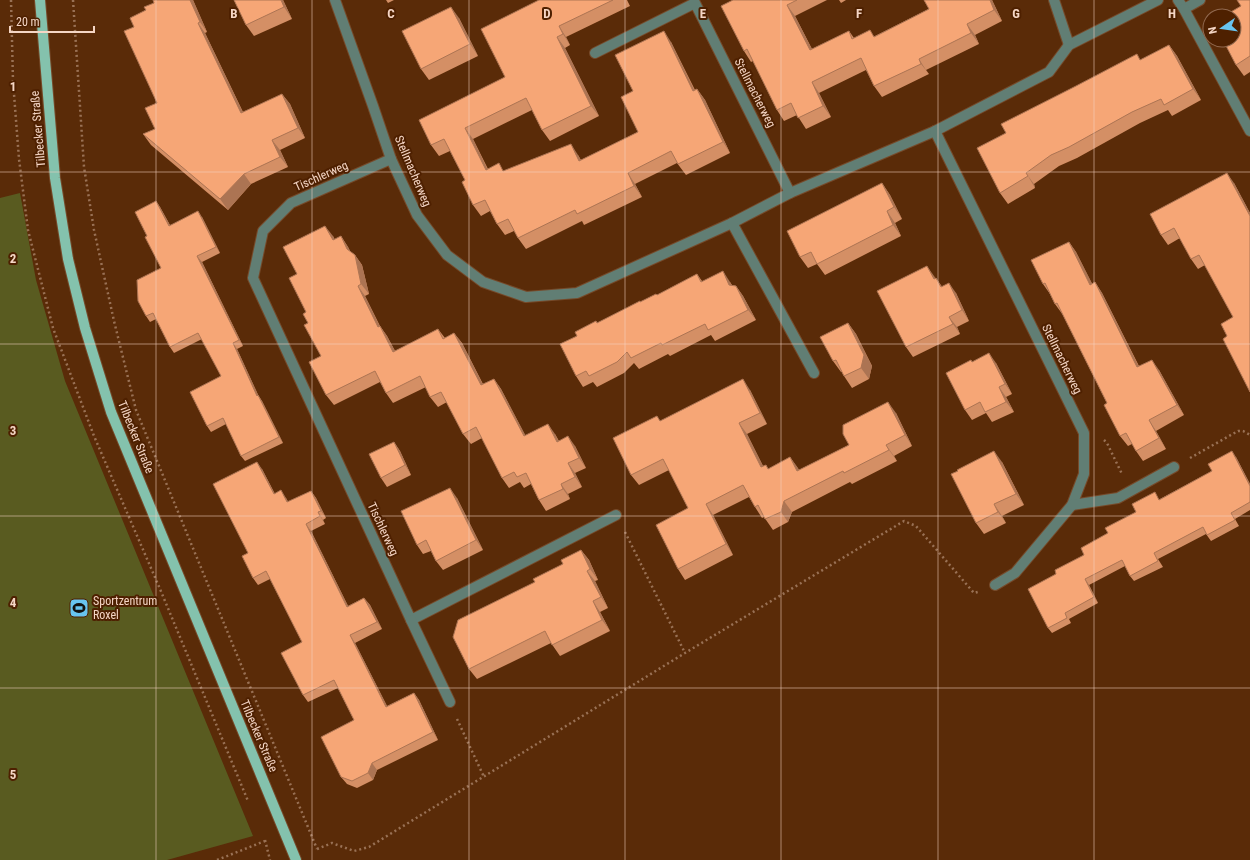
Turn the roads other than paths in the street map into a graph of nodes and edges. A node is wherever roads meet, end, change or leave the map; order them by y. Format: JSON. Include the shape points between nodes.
{"nodes":[{"id":1,"x":40,"y":0,"type":"edge"},
{"id":2,"x":335,"y":0,"type":"edge"},
{"id":3,"x":1054,"y":0,"type":"edge"},
{"id":4,"x":1158,"y":0,"type":"edge"},
{"id":5,"x":1178,"y":0,"type":"edge"},
{"id":6,"x":1200,"y":0,"type":"edge"},
{"id":7,"x":699,"y":2,"type":"edge"},
{"id":8,"x":1184,"y":9,"type":"junction"},
{"id":9,"x":1070,"y":45,"type":"junction"},
{"id":10,"x":596,"y":53,"type":"dead end"},
{"id":11,"x":935,"y":131,"type":"junction"},
{"id":12,"x":1250,"y":131,"type":"edge"},
{"id":13,"x":391,"y":159,"type":"junction"},
{"id":14,"x":790,"y":193,"type":"junction"},
{"id":15,"x":732,"y":223,"type":"junction"},
{"id":16,"x":814,"y":373,"type":"dead end"},
{"id":17,"x":1174,"y":467,"type":"road end"},
{"id":18,"x":1072,"y":505,"type":"junction"},
{"id":19,"x":616,"y":515,"type":"road end"},
{"id":20,"x":995,"y":585,"type":"road end"},
{"id":21,"x":411,"y":620,"type":"junction"},
{"id":22,"x":450,"y":702,"type":"road end"},
{"id":23,"x":293,"y":859,"type":"edge"}],
"edges":[{"from":1,"to":23,"type":"main road","name":"Tilbecker Straße","via":[[55,178],[68,259],[85,328],[111,412]]},
{"from":2,"to":13,"type":"street","name":"Stellmacherweg"},
{"from":3,"to":9,"type":"street"},
{"from":4,"to":9,"type":"street","name":"Stellmacherweg"},
{"from":5,"to":8,"type":"street"},
{"from":6,"to":8,"type":"street"},
{"from":7,"to":10,"type":"street","name":"Stellmacherweg"},
{"from":7,"to":14,"type":"street","name":"Stellmacherweg"},
{"from":8,"to":12,"type":"street"},
{"from":9,"to":11,"type":"street","name":"Stellmacherweg","via":[[1049,72]]},
{"from":11,"to":14,"type":"street","name":"Stellmacherweg"},
{"from":11,"to":18,"type":"street","name":"Stellmacherweg","via":[[1084,433],[1084,474]]},
{"from":13,"to":15,"type":"street","name":"Stellmacherweg","via":[[417,215],[447,255],[482,282],[526,297],[577,294]]},
{"from":13,"to":21,"type":"street","name":"Tischlerweg","via":[[291,203],[263,231],[253,278]]},
{"from":14,"to":15,"type":"street","name":"Stellmacherweg"},
{"from":15,"to":16,"type":"street"},
{"from":17,"to":18,"type":"street","via":[[1118,498]]},
{"from":18,"to":20,"type":"street","name":"Stellmacherweg","via":[[1015,572]]},
{"from":19,"to":21,"type":"street"},
{"from":21,"to":22,"type":"street","name":"Tischlerweg"}]}
